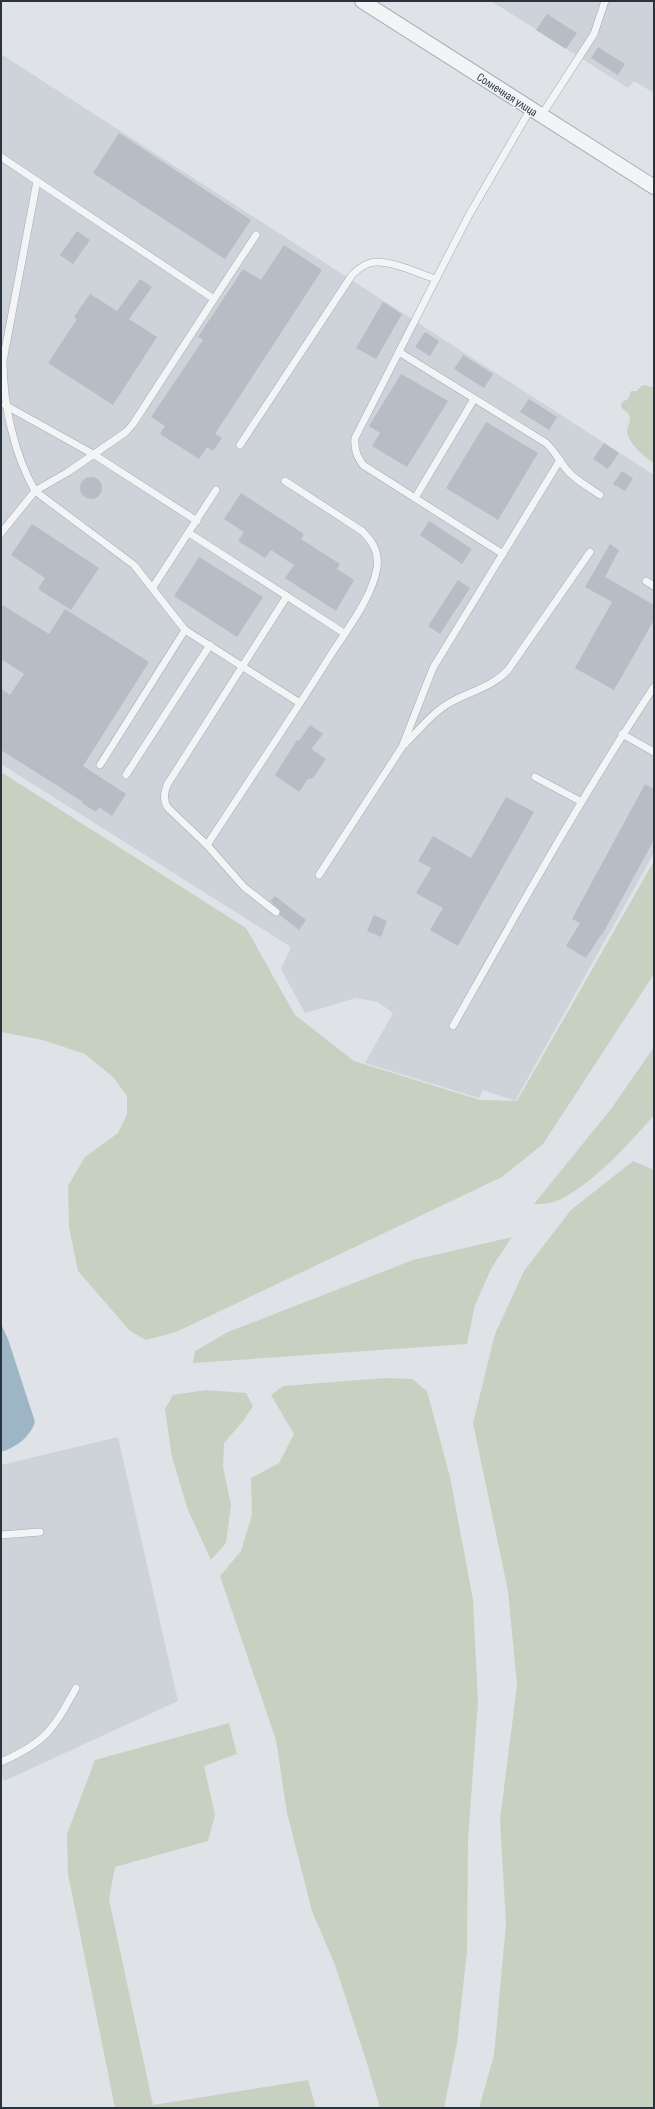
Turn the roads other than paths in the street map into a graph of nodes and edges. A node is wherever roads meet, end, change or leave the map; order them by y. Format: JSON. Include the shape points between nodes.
{"nodes":[{"id":1,"x":362,"y":1,"type":"edge"},
{"id":2,"x":605,"y":1,"type":"edge"},
{"id":3,"x":535,"y":113,"type":"junction"},
{"id":4,"x":1,"y":158,"type":"edge"},
{"id":5,"x":37,"y":181,"type":"junction"},
{"id":6,"x":654,"y":187,"type":"edge"},
{"id":7,"x":256,"y":235,"type":"dead end"},
{"id":8,"x":436,"y":279,"type":"junction"},
{"id":9,"x":214,"y":299,"type":"junction"},
{"id":10,"x":399,"y":352,"type":"junction"},
{"id":11,"x":474,"y":399,"type":"junction"},
{"id":12,"x":4,"y":405,"type":"edge"},
{"id":13,"x":240,"y":445,"type":"dead end"},
{"id":14,"x":93,"y":454,"type":"junction"},
{"id":15,"x":560,"y":460,"type":"junction"},
{"id":16,"x":285,"y":481,"type":"dead end"},
{"id":17,"x":216,"y":490,"type":"dead end"},
{"id":18,"x":35,"y":491,"type":"junction"},
{"id":19,"x":600,"y":495,"type":"dead end"},
{"id":20,"x":415,"y":498,"type":"junction"},
{"id":21,"x":197,"y":521,"type":"junction"},
{"id":22,"x":1,"y":533,"type":"edge"},
{"id":23,"x":189,"y":533,"type":"junction"},
{"id":24,"x":590,"y":552,"type":"dead end"},
{"id":25,"x":504,"y":554,"type":"junction"},
{"id":26,"x":646,"y":581,"type":"dead end"},
{"id":27,"x":654,"y":586,"type":"edge"},
{"id":28,"x":153,"y":587,"type":"junction"},
{"id":29,"x":287,"y":596,"type":"junction"},
{"id":30,"x":185,"y":630,"type":"junction"},
{"id":31,"x":344,"y":633,"type":"junction"},
{"id":32,"x":210,"y":646,"type":"junction"},
{"id":33,"x":242,"y":667,"type":"junction"},
{"id":34,"x":654,"y":687,"type":"edge"},
{"id":35,"x":300,"y":703,"type":"junction"},
{"id":36,"x":622,"y":734,"type":"junction"},
{"id":37,"x":402,"y":747,"type":"junction"},
{"id":38,"x":654,"y":752,"type":"edge"},
{"id":39,"x":100,"y":765,"type":"dead end"},
{"id":40,"x":126,"y":775,"type":"dead end"},
{"id":41,"x":535,"y":777,"type":"dead end"},
{"id":42,"x":580,"y":801,"type":"junction"},
{"id":43,"x":207,"y":845,"type":"junction"},
{"id":44,"x":319,"y":875,"type":"dead end"},
{"id":45,"x":276,"y":912,"type":"dead end"},
{"id":46,"x":453,"y":1026,"type":"dead end"},
{"id":47,"x":40,"y":1532,"type":"dead end"},
{"id":48,"x":1,"y":1534,"type":"edge"},
{"id":49,"x":76,"y":1688,"type":"dead end"},
{"id":50,"x":1,"y":1762,"type":"edge"}],
"edges":[{"from":1,"to":3,"type":"street","name":"Солнечная улица"},
{"from":2,"to":3,"type":"lane","via":[[594,34]]},
{"from":3,"to":6,"type":"street","name":"Солнечная улица"},
{"from":3,"to":8,"type":"lane","via":[[469,215]]},
{"from":4,"to":5,"type":"lane"},
{"from":5,"to":9,"type":"lane"},
{"from":5,"to":12,"type":"lane","via":[[3,361]]},
{"from":7,"to":9,"type":"lane"},
{"from":8,"to":10,"type":"lane"},
{"from":8,"to":13,"type":"lane","via":[[387,263],[373,262],[360,267],[352,275]]},
{"from":9,"to":14,"type":"lane","via":[[133,424],[126,432]]},
{"from":10,"to":11,"type":"lane"},
{"from":10,"to":20,"type":"lane","via":[[355,438],[354,448],[364,465]]},
{"from":11,"to":15,"type":"lane","via":[[546,442]]},
{"from":11,"to":20,"type":"lane"},
{"from":12,"to":14,"type":"lane"},
{"from":12,"to":18,"type":"lane","via":[[27,475]]},
{"from":14,"to":18,"type":"lane"},
{"from":14,"to":21,"type":"lane"},
{"from":15,"to":19,"type":"lane","via":[[574,478]]},
{"from":15,"to":25,"type":"lane"},
{"from":16,"to":31,"type":"lane","via":[[362,531],[376,547],[377,568],[373,583]]},
{"from":17,"to":21,"type":"lane"},
{"from":18,"to":22,"type":"lane"},
{"from":18,"to":28,"type":"lane","via":[[119,552]]},
{"from":20,"to":25,"type":"lane"},
{"from":21,"to":23,"type":"lane"},
{"from":23,"to":28,"type":"lane"},
{"from":23,"to":29,"type":"lane"},
{"from":24,"to":37,"type":"lane","via":[[504,675],[490,685],[439,710]]},
{"from":25,"to":37,"type":"lane","via":[[433,668]]},
{"from":26,"to":27,"type":"lane"},
{"from":28,"to":30,"type":"lane"},
{"from":29,"to":31,"type":"lane"},
{"from":29,"to":33,"type":"lane"},
{"from":30,"to":32,"type":"lane"},
{"from":30,"to":39,"type":"lane"},
{"from":31,"to":35,"type":"lane"},
{"from":32,"to":33,"type":"lane"},
{"from":32,"to":40,"type":"lane"},
{"from":33,"to":35,"type":"lane"},
{"from":33,"to":43,"type":"lane","via":[[167,785],[164,795],[164,803],[168,808]]},
{"from":34,"to":36,"type":"lane"},
{"from":35,"to":43,"type":"lane"},
{"from":36,"to":38,"type":"lane"},
{"from":36,"to":42,"type":"lane"},
{"from":37,"to":44,"type":"lane"},
{"from":41,"to":42,"type":"lane"},
{"from":42,"to":46,"type":"lane"},
{"from":43,"to":45,"type":"lane","via":[[244,887]]},
{"from":47,"to":48,"type":"lane"},
{"from":49,"to":50,"type":"lane","via":[[56,1724],[43,1738],[22,1753]]}]}
